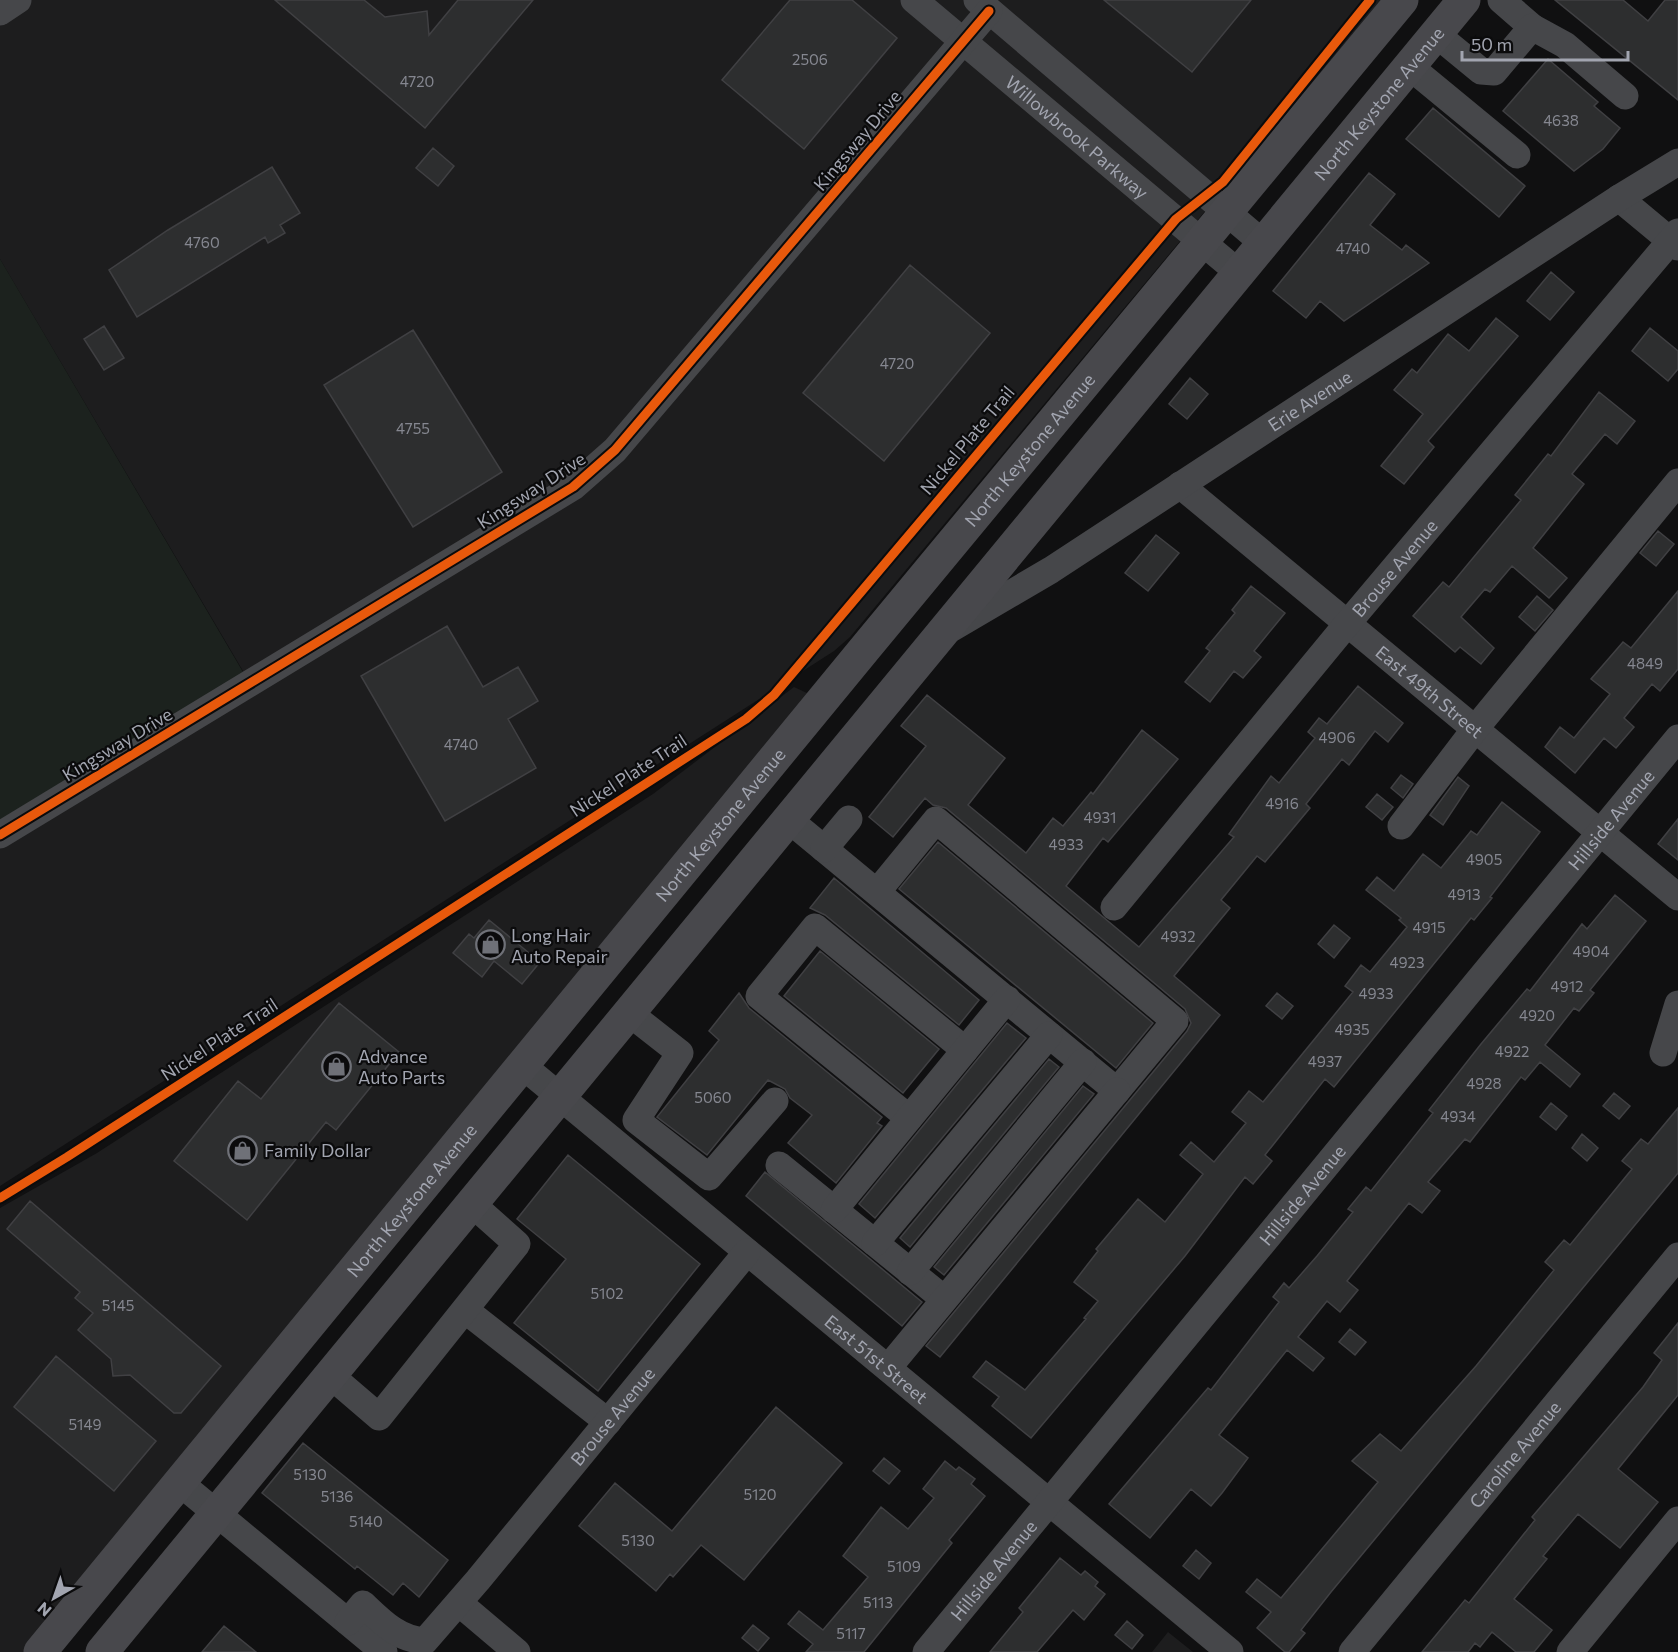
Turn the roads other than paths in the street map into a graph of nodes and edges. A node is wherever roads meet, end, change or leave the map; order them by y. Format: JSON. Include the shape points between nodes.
{"nodes":[{"id":1,"x":18,"y":0,"type":"edge"},
{"id":2,"x":914,"y":0,"type":"edge"},
{"id":3,"x":1402,"y":0,"type":"edge"},
{"id":4,"x":1464,"y":0,"type":"edge"},
{"id":5,"x":1501,"y":0,"type":"edge"},
{"id":6,"x":983,"y":5,"type":"edge"},
{"id":7,"x":0,"y":12,"type":"edge"},
{"id":8,"x":1532,"y":27,"type":"junction"},
{"id":9,"x":1436,"y":34,"type":"junction"},
{"id":10,"x":963,"y":41,"type":"junction"},
{"id":11,"x":1409,"y":66,"type":"junction"},
{"id":12,"x":1625,"y":96,"type":"dead end"},
{"id":13,"x":1517,"y":155,"type":"dead end"},
{"id":14,"x":1678,"y":162,"type":"edge"},
{"id":15,"x":1619,"y":198,"type":"junction"},
{"id":16,"x":1228,"y":213,"type":"junction"},
{"id":17,"x":1676,"y":240,"type":"edge"},
{"id":18,"x":1203,"y":243,"type":"junction"},
{"id":19,"x":1264,"y":244,"type":"junction"},
{"id":20,"x":1239,"y":273,"type":"junction"},
{"id":21,"x":1678,"y":482,"type":"edge"},
{"id":22,"x":1180,"y":485,"type":"junction"},
{"id":23,"x":1347,"y":624,"type":"junction"},
{"id":24,"x":941,"y":634,"type":"junction"},
{"id":25,"x":1475,"y":729,"type":"junction"},
{"id":26,"x":1678,"y":738,"type":"edge"},
{"id":27,"x":788,"y":819,"type":"junction"},
{"id":28,"x":849,"y":819,"type":"dead end"},
{"id":29,"x":1401,"y":826,"type":"dead end"},
{"id":30,"x":1600,"y":833,"type":"junction"},
{"id":31,"x":0,"y":835,"type":"edge"},
{"id":32,"x":824,"y":849,"type":"junction"},
{"id":33,"x":877,"y":892,"type":"junction"},
{"id":34,"x":1678,"y":897,"type":"edge"},
{"id":35,"x":1114,"y":907,"type":"dead end"},
{"id":36,"x":1007,"y":999,"type":"junction"},
{"id":37,"x":1678,"y":1004,"type":"edge"},
{"id":38,"x":629,"y":1013,"type":"junction"},
{"id":39,"x":1049,"y":1035,"type":"junction"},
{"id":40,"x":965,"y":1050,"type":"junction"},
{"id":41,"x":1663,"y":1053,"type":"dead end"},
{"id":42,"x":1083,"y":1062,"type":"junction"},
{"id":43,"x":523,"y":1066,"type":"junction"},
{"id":44,"x":1117,"y":1091,"type":"junction"},
{"id":45,"x":560,"y":1096,"type":"junction"},
{"id":46,"x":775,"y":1101,"type":"dead end"},
{"id":47,"x":909,"y":1118,"type":"junction"},
{"id":48,"x":636,"y":1120,"type":"junction"},
{"id":49,"x":617,"y":1144,"type":"junction"},
{"id":50,"x":779,"y":1165,"type":"dead end"},
{"id":51,"x":709,"y":1177,"type":"junction"},
{"id":52,"x":471,"y":1203,"type":"junction"},
{"id":53,"x":688,"y":1203,"type":"junction"},
{"id":54,"x":834,"y":1210,"type":"junction"},
{"id":55,"x":875,"y":1243,"type":"junction"},
{"id":56,"x":747,"y":1252,"type":"junction"},
{"id":57,"x":1678,"y":1256,"type":"edge"},
{"id":58,"x":910,"y":1272,"type":"junction"},
{"id":59,"x":944,"y":1299,"type":"junction"},
{"id":60,"x":465,"y":1310,"type":"junction"},
{"id":61,"x":888,"y":1368,"type":"junction"},
{"id":62,"x":330,"y":1375,"type":"junction"},
{"id":63,"x":608,"y":1422,"type":"junction"},
{"id":64,"x":180,"y":1483,"type":"junction"},
{"id":65,"x":1049,"y":1502,"type":"junction"},
{"id":66,"x":217,"y":1512,"type":"junction"},
{"id":67,"x":1678,"y":1520,"type":"edge"},
{"id":68,"x":459,"y":1603,"type":"junction"},
{"id":69,"x":348,"y":1622,"type":"junction"},
{"id":70,"x":432,"y":1647,"type":"edge"},
{"id":71,"x":40,"y":1652,"type":"edge"},
{"id":72,"x":102,"y":1652,"type":"edge"},
{"id":73,"x":384,"y":1652,"type":"edge"},
{"id":74,"x":518,"y":1652,"type":"edge"},
{"id":75,"x":926,"y":1652,"type":"edge"},
{"id":76,"x":1230,"y":1652,"type":"edge"},
{"id":77,"x":1352,"y":1652,"type":"edge"},
{"id":78,"x":1570,"y":1652,"type":"edge"}],
"edges":[{"from":1,"to":7,"type":"street"},
{"from":2,"to":10,"type":"street","name":"Willowbrook Parkway"},
{"from":3,"to":16,"type":"main road","name":"North Keystone Avenue"},
{"from":4,"to":9,"type":"main road","name":"North Keystone Avenue"},
{"from":5,"to":8,"type":"street"},
{"from":6,"to":10,"type":"street","name":"Kingsway Drive"},
{"from":6,"to":16,"type":"street","name":"Willowbrook Parkway"},
{"from":8,"to":9,"type":"street","via":[[1494,72],[1480,70]]},
{"from":8,"to":12,"type":"street","via":[[1565,45]]},
{"from":9,"to":11,"type":"main road","name":"North Keystone Avenue"},
{"from":10,"to":18,"type":"street","name":"Willowbrook Parkway"},
{"from":10,"to":31,"type":"street","name":"Kingsway Drive","via":[[592,473]]},
{"from":11,"to":13,"type":"street"},
{"from":11,"to":19,"type":"main road","name":"North Keystone Avenue"},
{"from":14,"to":15,"type":"street","name":"Erie Avenue"},
{"from":15,"to":17,"type":"street"},
{"from":15,"to":22,"type":"street","name":"Erie Avenue"},
{"from":16,"to":18,"type":"main road","name":"North Keystone Avenue"},
{"from":16,"to":19,"type":"street","name":"Willowbrook Parkway"},
{"from":17,"to":23,"type":"street","name":"Brouse Avenue"},
{"from":18,"to":20,"type":"street","name":"Willowbrook Parkway"},
{"from":18,"to":43,"type":"main road","name":"North Keystone Avenue"},
{"from":19,"to":20,"type":"main road","name":"North Keystone Avenue"},
{"from":20,"to":24,"type":"main road","name":"North Keystone Avenue"},
{"from":21,"to":25,"type":"street"},
{"from":22,"to":23,"type":"street","name":"East 49th Street"},
{"from":22,"to":24,"type":"street","name":"Erie Avenue","via":[[1051,570]]},
{"from":23,"to":25,"type":"street","name":"East 49th Street"},
{"from":23,"to":35,"type":"street","name":"Brouse Avenue"},
{"from":24,"to":27,"type":"main road","name":"North Keystone Avenue"},
{"from":25,"to":29,"type":"street"},
{"from":25,"to":30,"type":"street","name":"East 49th Street"},
{"from":26,"to":30,"type":"street","name":"Hillside Avenue"},
{"from":27,"to":32,"type":"street"},
{"from":27,"to":38,"type":"main road","name":"North Keystone Avenue"},
{"from":28,"to":32,"type":"street"},
{"from":30,"to":34,"type":"street","name":"East 49th Street"},
{"from":30,"to":65,"type":"street","name":"Hillside Avenue"},
{"from":32,"to":33,"type":"street"},
{"from":33,"to":36,"type":"street"},
{"from":33,"to":44,"type":"street","via":[[936,820],[1175,1021]]},
{"from":36,"to":39,"type":"street"},
{"from":36,"to":40,"type":"street"},
{"from":37,"to":41,"type":"street"},
{"from":38,"to":45,"type":"main road","name":"North Keystone Avenue"},
{"from":38,"to":48,"type":"street","via":[[680,1053]]},
{"from":39,"to":42,"type":"street"},
{"from":39,"to":55,"type":"street"},
{"from":40,"to":47,"type":"street"},
{"from":40,"to":47,"type":"street","via":[[815,927],[759,996]]},
{"from":42,"to":44,"type":"street"},
{"from":42,"to":58,"type":"street"},
{"from":43,"to":45,"type":"street","name":"East 51st Street"},
{"from":43,"to":64,"type":"main road","name":"North Keystone Avenue"},
{"from":44,"to":59,"type":"street"},
{"from":45,"to":49,"type":"street","name":"East 51st Street"},
{"from":45,"to":52,"type":"main road","name":"North Keystone Avenue"},
{"from":46,"to":51,"type":"street"},
{"from":47,"to":54,"type":"street"},
{"from":48,"to":49,"type":"street"},
{"from":48,"to":51,"type":"street"},
{"from":49,"to":53,"type":"street","name":"East 51st Street"},
{"from":50,"to":54,"type":"street"},
{"from":51,"to":53,"type":"street"},
{"from":52,"to":60,"type":"street","via":[[518,1245]]},
{"from":52,"to":62,"type":"main road","name":"North Keystone Avenue"},
{"from":53,"to":56,"type":"street","name":"East 51st Street"},
{"from":54,"to":55,"type":"street"},
{"from":55,"to":58,"type":"street"},
{"from":56,"to":61,"type":"street","name":"East 51st Street"},
{"from":56,"to":63,"type":"street","name":"Brouse Avenue"},
{"from":57,"to":77,"type":"street","name":"Caroline Avenue"},
{"from":58,"to":59,"type":"street"},
{"from":59,"to":61,"type":"street"},
{"from":60,"to":62,"type":"street","via":[[379,1417]]},
{"from":60,"to":63,"type":"street"},
{"from":61,"to":65,"type":"street","name":"East 51st Street"},
{"from":62,"to":66,"type":"main road","name":"North Keystone Avenue"},
{"from":63,"to":68,"type":"street","name":"Brouse Avenue"},
{"from":64,"to":66,"type":"street"},
{"from":64,"to":71,"type":"main road","name":"North Keystone Avenue"},
{"from":65,"to":75,"type":"street","name":"Hillside Avenue"},
{"from":65,"to":76,"type":"street","name":"East 51st Street"},
{"from":66,"to":69,"type":"street","via":[[296,1585]]},
{"from":66,"to":72,"type":"main road","name":"North Keystone Avenue"},
{"from":67,"to":78,"type":"street"},
{"from":68,"to":70,"type":"street","name":"Brouse Avenue"},
{"from":68,"to":74,"type":"street"},
{"from":69,"to":70,"type":"street","via":[[363,1605],[395,1633]]},
{"from":69,"to":73,"type":"street"}]}
